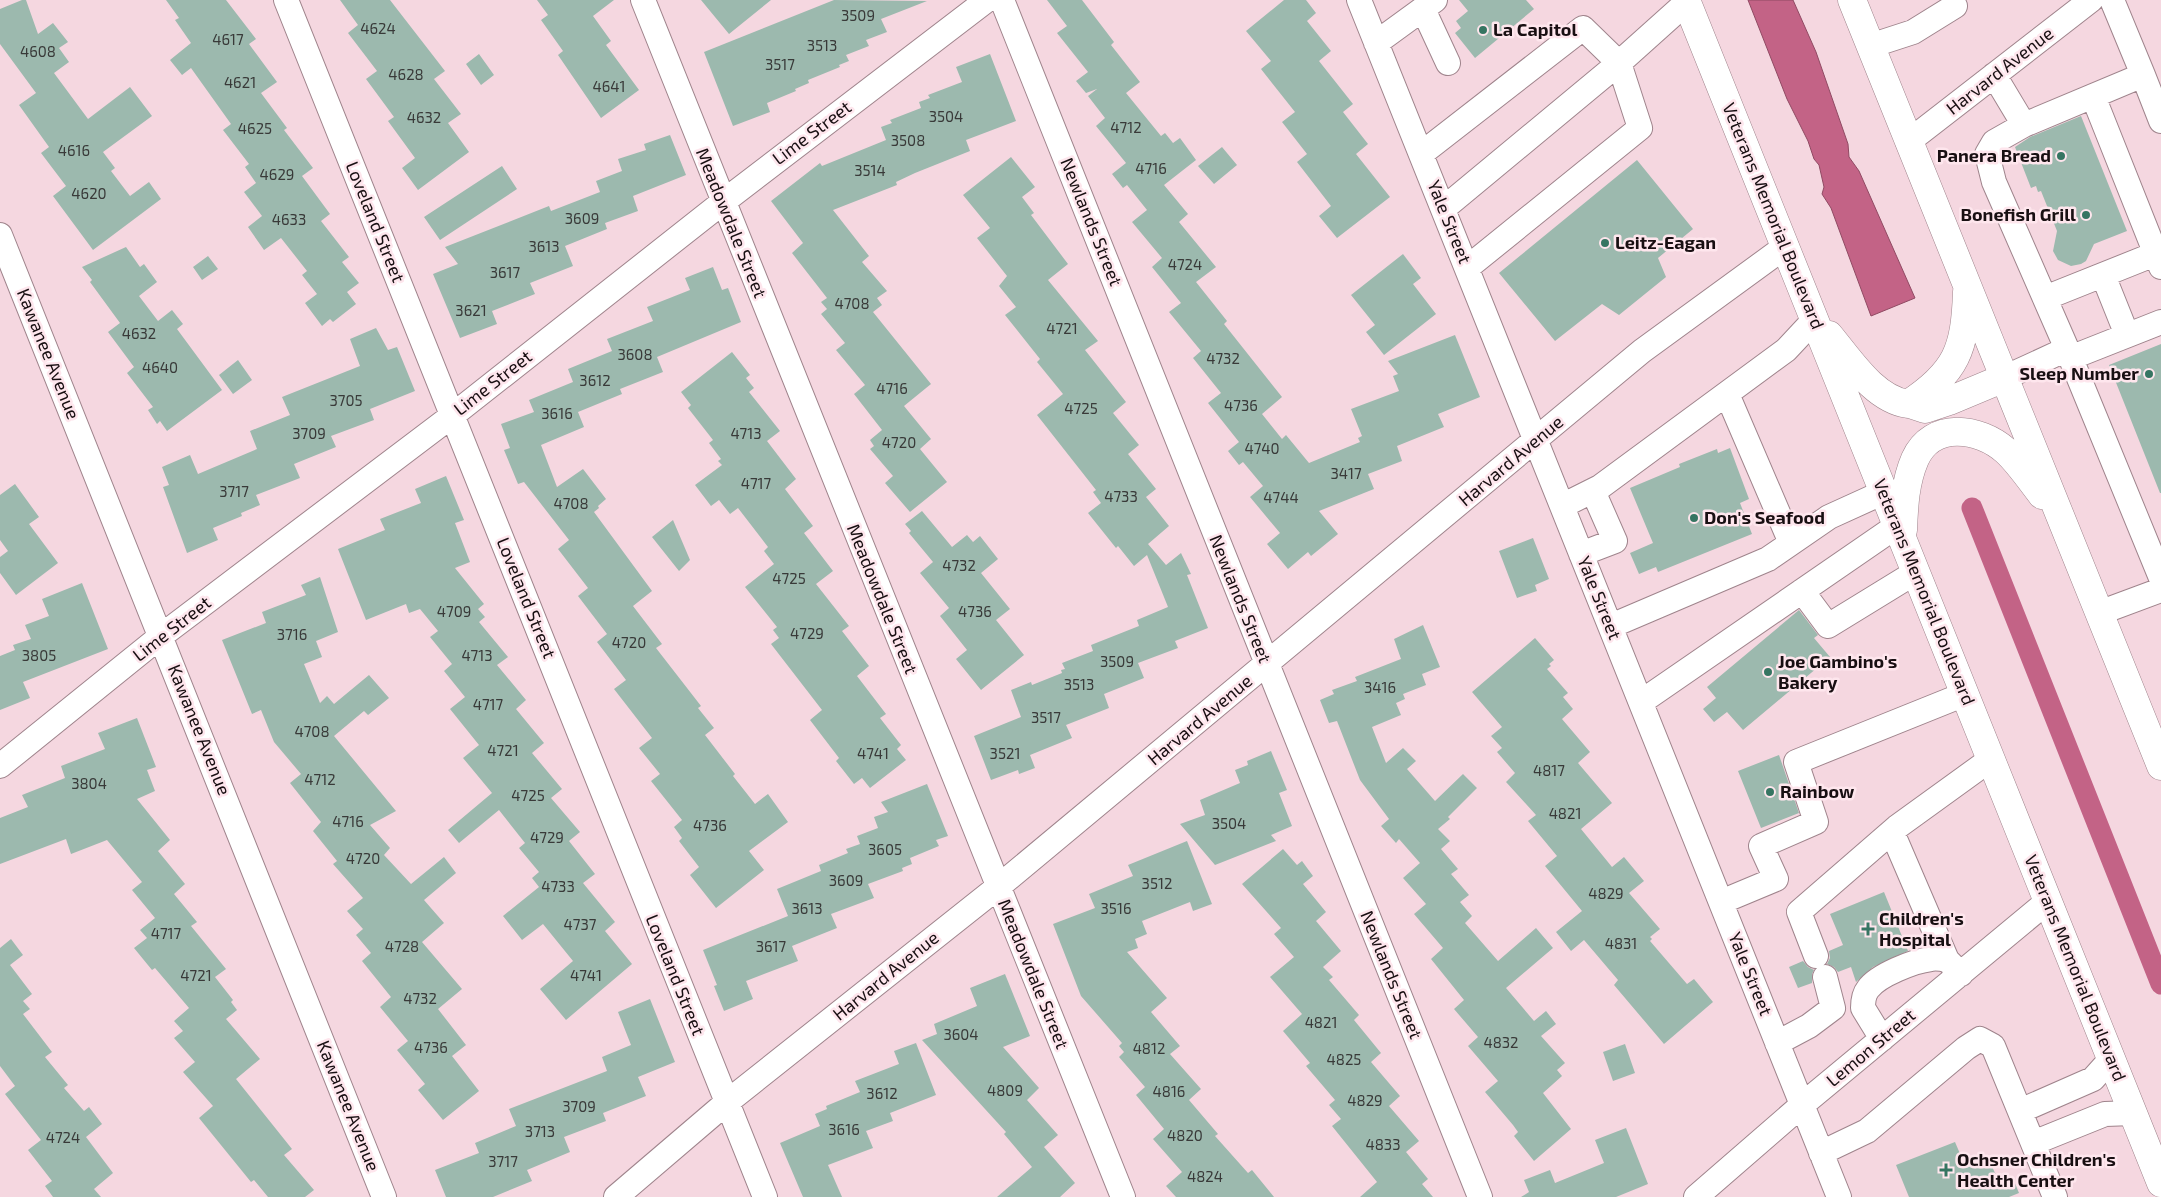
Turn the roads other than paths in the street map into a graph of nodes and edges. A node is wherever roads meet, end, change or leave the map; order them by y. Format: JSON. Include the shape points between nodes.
{"nodes":[{"id":1,"x":286,"y":0,"type":"edge"},
{"id":2,"x":642,"y":0,"type":"edge"},
{"id":3,"x":987,"y":0,"type":"edge"},
{"id":4,"x":1002,"y":0,"type":"edge"},
{"id":5,"x":1359,"y":0,"type":"edge"},
{"id":6,"x":1852,"y":0,"type":"edge"},
{"id":7,"x":2091,"y":0,"type":"edge"},
{"id":8,"x":2112,"y":0,"type":"edge"},
{"id":9,"x":1687,"y":1,"type":"edge"},
{"id":10,"x":1956,"y":2,"type":"edge"},
{"id":11,"x":1429,"y":4,"type":"edge"},
{"id":12,"x":1376,"y":43,"type":"junction"},
{"id":13,"x":1870,"y":46,"type":"junction"},
{"id":14,"x":1448,"y":63,"type":"dead end"},
{"id":15,"x":1619,"y":63,"type":"junction"},
{"id":16,"x":1994,"y":75,"type":"junction"},
{"id":17,"x":2142,"y":75,"type":"junction"},
{"id":18,"x":2093,"y":96,"type":"junction"},
{"id":19,"x":2161,"y":121,"type":"edge"},
{"id":20,"x":2024,"y":125,"type":"junction"},
{"id":21,"x":1908,"y":142,"type":"junction"},
{"id":22,"x":1421,"y":154,"type":"junction"},
{"id":23,"x":723,"y":202,"type":"junction"},
{"id":24,"x":1443,"y":209,"type":"junction"},
{"id":25,"x":0,"y":235,"type":"edge"},
{"id":26,"x":1786,"y":246,"type":"junction"},
{"id":27,"x":2158,"y":260,"type":"edge"},
{"id":28,"x":1467,"y":268,"type":"junction"},
{"id":29,"x":2103,"y":275,"type":"junction"},
{"id":30,"x":1967,"y":287,"type":"junction"},
{"id":31,"x":2045,"y":298,"type":"junction"},
{"id":32,"x":1815,"y":319,"type":"junction"},
{"id":33,"x":2161,"y":322,"type":"edge"},
{"id":34,"x":2127,"y":335,"type":"junction"},
{"id":35,"x":2069,"y":354,"type":"junction"},
{"id":36,"x":2004,"y":378,"type":"junction"},
{"id":37,"x":1727,"y":394,"type":"junction"},
{"id":38,"x":1908,"y":404,"type":"junction"},
{"id":39,"x":453,"y":415,"type":"junction"},
{"id":40,"x":1536,"y":441,"type":"junction"},
{"id":41,"x":1593,"y":491,"type":"junction"},
{"id":42,"x":1884,"y":492,"type":"junction"},
{"id":43,"x":1562,"y":506,"type":"junction"},
{"id":44,"x":2059,"y":515,"type":"junction"},
{"id":45,"x":1900,"y":531,"type":"junction"},
{"id":46,"x":1791,"y":543,"type":"junction"},
{"id":47,"x":1581,"y":554,"type":"junction"},
{"id":48,"x":1916,"y":572,"type":"junction"},
{"id":49,"x":2161,"y":578,"type":"edge"},
{"id":50,"x":2161,"y":590,"type":"edge"},
{"id":51,"x":1802,"y":591,"type":"junction"},
{"id":52,"x":2099,"y":613,"type":"junction"},
{"id":53,"x":1611,"y":626,"type":"junction"},
{"id":54,"x":161,"y":636,"type":"junction"},
{"id":55,"x":1267,"y":664,"type":"junction"},
{"id":56,"x":1965,"y":694,"type":"junction"},
{"id":57,"x":1641,"y":702,"type":"junction"},
{"id":58,"x":1991,"y":760,"type":"junction"},
{"id":59,"x":0,"y":766,"type":"edge"},
{"id":60,"x":2161,"y":766,"type":"edge"},
{"id":61,"x":1892,"y":832,"type":"junction"},
{"id":62,"x":998,"y":887,"type":"junction"},
{"id":63,"x":1721,"y":902,"type":"junction"},
{"id":64,"x":2048,"y":902,"type":"junction"},
{"id":65,"x":1954,"y":967,"type":"junction"},
{"id":66,"x":1882,"y":1039,"type":"junction"},
{"id":67,"x":1777,"y":1043,"type":"junction"},
{"id":68,"x":2111,"y":1059,"type":"junction"},
{"id":69,"x":726,"y":1103,"type":"junction"},
{"id":70,"x":1802,"y":1105,"type":"junction"},
{"id":71,"x":2020,"y":1111,"type":"junction"},
{"id":72,"x":2133,"y":1113,"type":"junction"},
{"id":73,"x":2033,"y":1143,"type":"junction"},
{"id":74,"x":1821,"y":1153,"type":"junction"},
{"id":75,"x":2161,"y":1184,"type":"edge"},
{"id":76,"x":384,"y":1197,"type":"edge"},
{"id":77,"x":616,"y":1197,"type":"edge"},
{"id":78,"x":764,"y":1197,"type":"edge"},
{"id":79,"x":1123,"y":1197,"type":"edge"},
{"id":80,"x":1480,"y":1197,"type":"edge"},
{"id":81,"x":1696,"y":1197,"type":"edge"},
{"id":82,"x":1839,"y":1197,"type":"edge"},
{"id":83,"x":2055,"y":1197,"type":"edge"}],
"edges":[{"from":1,"to":39,"type":"street","name":"Loveland Street"},
{"from":2,"to":23,"type":"street","name":"Meadowdale Street"},
{"from":3,"to":23,"type":"street","name":"Lime Street"},
{"from":4,"to":55,"type":"street","name":"Newlands Street"},
{"from":5,"to":12,"type":"street","name":"Yale Street"},
{"from":6,"to":13,"type":"main road"},
{"from":7,"to":16,"type":"street","name":"Harvard Avenue"},
{"from":8,"to":17,"type":"street"},
{"from":9,"to":15,"type":"street"},
{"from":9,"to":26,"type":"main road","name":"Veterans Memorial Boulevard"},
{"from":10,"to":13,"type":"street","via":[[1914,32]]},
{"from":11,"to":12,"type":"street"},
{"from":11,"to":14,"type":"street"},
{"from":12,"to":22,"type":"street","name":"Yale Street"},
{"from":13,"to":21,"type":"main road"},
{"from":15,"to":22,"type":"street","via":[[1583,28]]},
{"from":15,"to":24,"type":"street"},
{"from":15,"to":28,"type":"street","via":[[1640,128]]},
{"from":16,"to":20,"type":"street"},
{"from":16,"to":21,"type":"street","name":"Harvard Avenue"},
{"from":17,"to":18,"type":"street"},
{"from":17,"to":19,"type":"street"},
{"from":18,"to":20,"type":"street"},
{"from":18,"to":27,"type":"street"},
{"from":20,"to":31,"type":"street","via":[[1994,142],[1987,154],[1994,182]]},
{"from":21,"to":30,"type":"main road"},
{"from":22,"to":24,"type":"street","name":"Yale Street"},
{"from":23,"to":39,"type":"street","name":"Lime Street"},
{"from":23,"to":62,"type":"street","name":"Meadowdale Street"},
{"from":24,"to":28,"type":"street","name":"Yale Street"},
{"from":25,"to":54,"type":"street","name":"Kawanee Avenue"},
{"from":26,"to":32,"type":"main road","name":"Veterans Memorial Boulevard"},
{"from":26,"to":40,"type":"street","name":"Harvard Avenue","via":[[1642,351]]},
{"from":27,"to":29,"type":"street"},
{"from":28,"to":40,"type":"street","name":"Yale Street"},
{"from":29,"to":31,"type":"street"},
{"from":29,"to":34,"type":"street"},
{"from":30,"to":36,"type":"main road"},
{"from":30,"to":38,"type":"main road","via":[[1966,318],[1955,361],[1931,389]]},
{"from":31,"to":35,"type":"street"},
{"from":32,"to":37,"type":"street","via":[[1786,350]]},
{"from":32,"to":38,"type":"main road","via":[[1879,390],[1891,399]]},
{"from":32,"to":42,"type":"main road","name":"Veterans Memorial Boulevard"},
{"from":33,"to":34,"type":"street"},
{"from":34,"to":35,"type":"street"},
{"from":35,"to":36,"type":"street"},
{"from":35,"to":49,"type":"street"},
{"from":36,"to":38,"type":"main road","via":[[1926,409]]},
{"from":36,"to":44,"type":"main road"},
{"from":37,"to":41,"type":"street"},
{"from":37,"to":46,"type":"street"},
{"from":39,"to":54,"type":"street","name":"Lime Street"},
{"from":39,"to":69,"type":"street","name":"Loveland Street"},
{"from":40,"to":43,"type":"street","name":"Yale Street"},
{"from":40,"to":55,"type":"street","name":"Harvard Avenue"},
{"from":41,"to":43,"type":"street"},
{"from":41,"to":47,"type":"street","via":[[1615,541]]},
{"from":42,"to":45,"type":"main road","name":"Veterans Memorial Boulevard"},
{"from":42,"to":46,"type":"street","via":[[1829,517]]},
{"from":43,"to":47,"type":"street","name":"Yale Street"},
{"from":44,"to":45,"type":"main road","via":[[2006,451],[1969,431],[1953,431],[1936,436],[1916,457]]},
{"from":44,"to":52,"type":"main road"},
{"from":45,"to":48,"type":"main road","name":"Veterans Memorial Boulevard"},
{"from":45,"to":51,"type":"street"},
{"from":46,"to":53,"type":"street","via":[[1768,559]]},
{"from":47,"to":53,"type":"street","name":"Yale Street"},
{"from":48,"to":51,"type":"street","via":[[1828,626]]},
{"from":48,"to":56,"type":"main road","name":"Veterans Memorial Boulevard"},
{"from":50,"to":52,"type":"street"},
{"from":51,"to":57,"type":"street"},
{"from":52,"to":60,"type":"main road"},
{"from":53,"to":57,"type":"street","name":"Yale Street"},
{"from":54,"to":59,"type":"street","name":"Lime Street"},
{"from":54,"to":76,"type":"street","name":"Kawanee Avenue"},
{"from":55,"to":62,"type":"street","name":"Harvard Avenue"},
{"from":55,"to":80,"type":"street","name":"Newlands Street"},
{"from":56,"to":58,"type":"main road","name":"Veterans Memorial Boulevard"},
{"from":56,"to":63,"type":"street","via":[[1796,762],[1816,822],[1761,846],[1776,879]]},
{"from":57,"to":63,"type":"street","name":"Yale Street"},
{"from":58,"to":61,"type":"street"},
{"from":58,"to":64,"type":"main road","name":"Veterans Memorial Boulevard"},
{"from":61,"to":65,"type":"street"},
{"from":61,"to":67,"type":"street","via":[[1800,912],[1833,1008],[1809,1026]]},
{"from":62,"to":69,"type":"street","name":"Harvard Avenue"},
{"from":62,"to":79,"type":"street","name":"Meadowdale Street"},
{"from":63,"to":67,"type":"street","name":"Yale Street"},
{"from":64,"to":65,"type":"street","name":"Lemon Street"},
{"from":64,"to":68,"type":"main road","name":"Veterans Memorial Boulevard"},
{"from":65,"to":66,"type":"street","name":"Lemon Street"},
{"from":65,"to":66,"type":"street","via":[[1932,958],[1894,971],[1868,989],[1863,1008]]},
{"from":66,"to":70,"type":"street","name":"Lemon Street"},
{"from":67,"to":70,"type":"street","name":"Yale Street"},
{"from":68,"to":71,"type":"street","via":[[2093,1079]]},
{"from":68,"to":72,"type":"main road","name":"Veterans Memorial Boulevard"},
{"from":69,"to":77,"type":"street","name":"Harvard Avenue"},
{"from":69,"to":78,"type":"street","name":"Loveland Street"},
{"from":70,"to":74,"type":"street","name":"Yale Street"},
{"from":70,"to":81,"type":"street","name":"Lemon Street"},
{"from":71,"to":73,"type":"street"},
{"from":71,"to":74,"type":"street","via":[[1993,1046],[1980,1039],[1867,1131]]},
{"from":72,"to":73,"type":"street","via":[[2105,1114]]},
{"from":72,"to":75,"type":"main road","name":"Veterans Memorial Boulevard"},
{"from":73,"to":83,"type":"street"},
{"from":74,"to":82,"type":"street","name":"Yale Street"}]}
